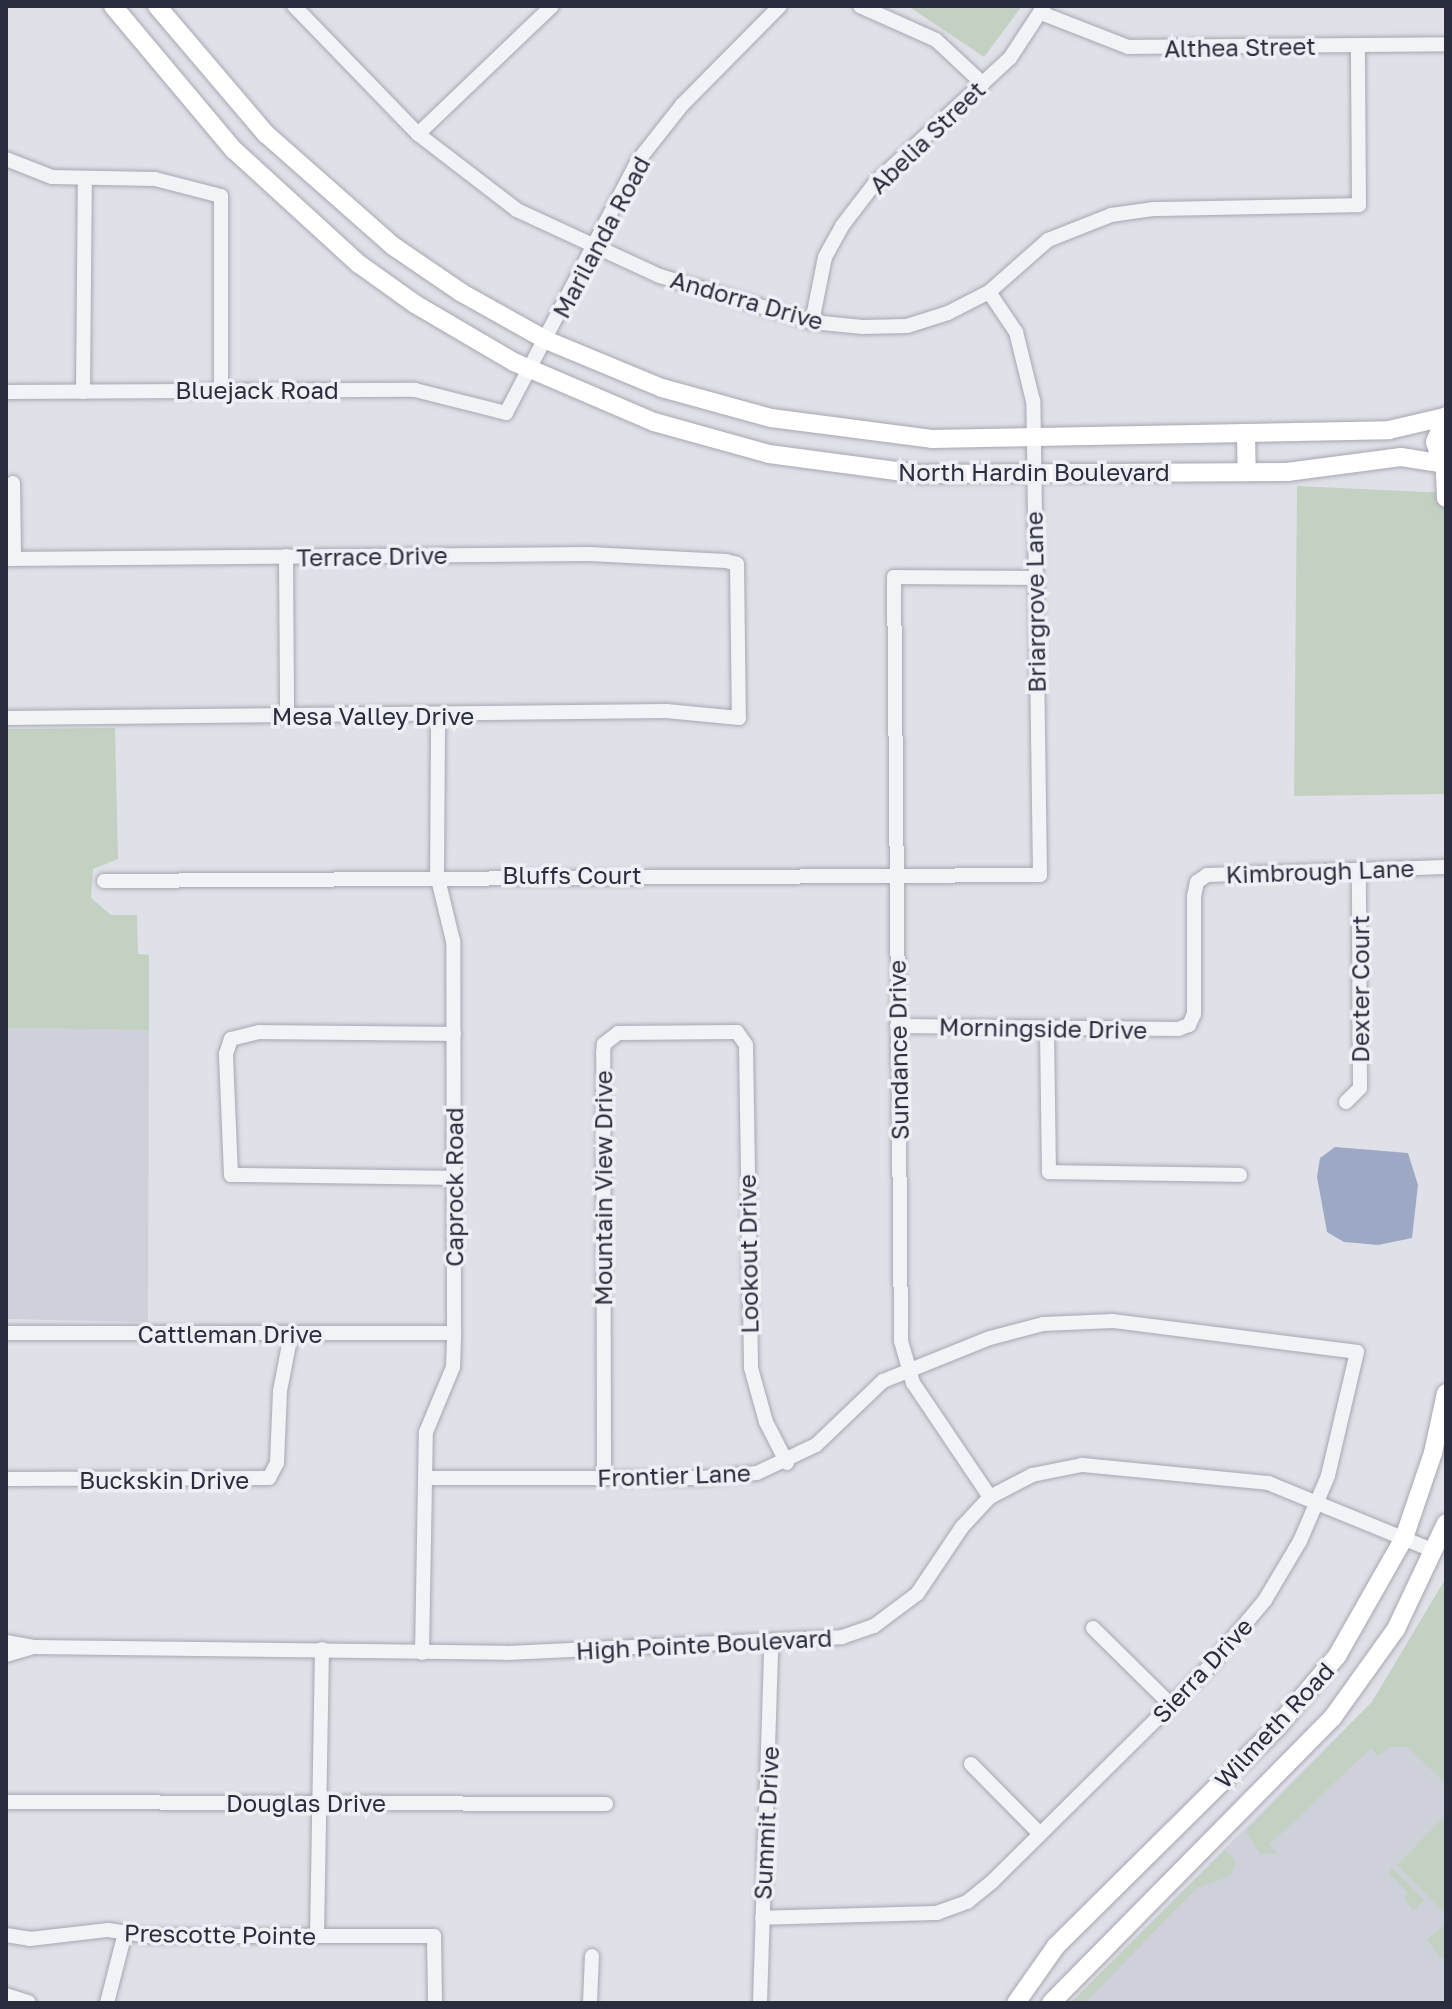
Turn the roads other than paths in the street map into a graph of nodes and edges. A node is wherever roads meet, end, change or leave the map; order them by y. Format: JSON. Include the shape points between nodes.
{"nodes":[{"id":1,"x":113,"y":6,"type":"edge"},
{"id":2,"x":157,"y":6,"type":"edge"},
{"id":3,"x":552,"y":6,"type":"edge"},
{"id":4,"x":780,"y":6,"type":"edge"},
{"id":5,"x":860,"y":6,"type":"edge"},
{"id":6,"x":301,"y":9,"type":"edge"},
{"id":7,"x":1042,"y":10,"type":"edge"},
{"id":8,"x":1446,"y":44,"type":"edge"},
{"id":9,"x":1358,"y":45,"type":"junction"},
{"id":10,"x":983,"y":84,"type":"junction"},
{"id":11,"x":418,"y":134,"type":"junction"},
{"id":12,"x":6,"y":159,"type":"edge"},
{"id":13,"x":85,"y":179,"type":"junction"},
{"id":14,"x":591,"y":248,"type":"junction"},
{"id":15,"x":989,"y":292,"type":"junction"},
{"id":16,"x":812,"y":322,"type":"junction"},
{"id":17,"x":546,"y":340,"type":"junction"},
{"id":18,"x":530,"y":370,"type":"junction"},
{"id":19,"x":221,"y":389,"type":"junction"},
{"id":20,"x":6,"y":392,"type":"edge"},
{"id":21,"x":83,"y":392,"type":"junction"},
{"id":22,"x":506,"y":413,"type":"joint"},
{"id":23,"x":1445,"y":416,"type":"edge"},
{"id":24,"x":1246,"y":433,"type":"junction"},
{"id":25,"x":1033,"y":439,"type":"junction"},
{"id":26,"x":1443,"y":470,"type":"edge"},
{"id":27,"x":1247,"y":472,"type":"junction"},
{"id":28,"x":1033,"y":475,"type":"junction"},
{"id":29,"x":13,"y":483,"type":"dead end"},
{"id":30,"x":1446,"y":498,"type":"edge"},
{"id":31,"x":286,"y":556,"type":"junction"},
{"id":32,"x":10,"y":559,"type":"edge"},
{"id":33,"x":1035,"y":578,"type":"junction"},
{"id":34,"x":438,"y":716,"type":"junction"},
{"id":35,"x":287,"y":717,"type":"junction"},
{"id":36,"x":6,"y":718,"type":"edge"},
{"id":37,"x":739,"y":718,"type":"joint"},
{"id":38,"x":1446,"y":867,"type":"edge"},
{"id":39,"x":1359,"y":870,"type":"junction"},
{"id":40,"x":896,"y":874,"type":"junction"},
{"id":41,"x":437,"y":875,"type":"junction"},
{"id":42,"x":1040,"y":875,"type":"joint"},
{"id":43,"x":104,"y":881,"type":"dead end"},
{"id":44,"x":1189,"y":1025,"type":"joint"},
{"id":45,"x":897,"y":1026,"type":"junction"},
{"id":46,"x":1047,"y":1031,"type":"junction"},
{"id":47,"x":454,"y":1034,"type":"junction"},
{"id":48,"x":743,"y":1037,"type":"joint"},
{"id":49,"x":1346,"y":1102,"type":"dead end"},
{"id":50,"x":1240,"y":1175,"type":"dead end"},
{"id":51,"x":454,"y":1178,"type":"junction"},
{"id":52,"x":6,"y":1333,"type":"edge"},
{"id":53,"x":454,"y":1333,"type":"junction"},
{"id":54,"x":291,"y":1334,"type":"junction"},
{"id":55,"x":1357,"y":1352,"type":"joint"},
{"id":56,"x":907,"y":1369,"type":"junction"},
{"id":57,"x":1446,"y":1393,"type":"edge"},
{"id":58,"x":787,"y":1463,"type":"junction"},
{"id":59,"x":425,"y":1478,"type":"junction"},
{"id":60,"x":604,"y":1478,"type":"junction"},
{"id":61,"x":6,"y":1479,"type":"edge"},
{"id":62,"x":990,"y":1497,"type":"junction"},
{"id":63,"x":1318,"y":1500,"type":"junction"},
{"id":64,"x":1446,"y":1523,"type":"edge"},
{"id":65,"x":1404,"y":1538,"type":"junction"},
{"id":66,"x":1435,"y":1551,"type":"junction"},
{"id":67,"x":1093,"y":1628,"type":"dead end"},
{"id":68,"x":6,"y":1642,"type":"edge"},
{"id":69,"x":771,"y":1643,"type":"junction"},
{"id":70,"x":34,"y":1647,"type":"junction"},
{"id":71,"x":322,"y":1649,"type":"junction"},
{"id":72,"x":422,"y":1653,"type":"junction"},
{"id":73,"x":6,"y":1655,"type":"edge"},
{"id":74,"x":1171,"y":1705,"type":"junction"},
{"id":75,"x":971,"y":1764,"type":"dead end"},
{"id":76,"x":6,"y":1802,"type":"edge"},
{"id":77,"x":1200,"y":1803,"type":"junction"},
{"id":78,"x":319,"y":1804,"type":"junction"},
{"id":79,"x":606,"y":1804,"type":"dead end"},
{"id":80,"x":1224,"y":1828,"type":"junction"},
{"id":81,"x":1040,"y":1834,"type":"junction"},
{"id":82,"x":762,"y":1918,"type":"junction"},
{"id":83,"x":125,"y":1933,"type":"junction"},
{"id":84,"x":6,"y":1935,"type":"edge"},
{"id":85,"x":317,"y":1936,"type":"junction"},
{"id":86,"x":592,"y":1956,"type":"dead end"},
{"id":87,"x":6,"y":1996,"type":"edge"},
{"id":88,"x":28,"y":2003,"type":"edge"},
{"id":89,"x":107,"y":2003,"type":"edge"},
{"id":90,"x":435,"y":2003,"type":"edge"},
{"id":91,"x":590,"y":2003,"type":"edge"},
{"id":92,"x":760,"y":2003,"type":"edge"},
{"id":93,"x":1016,"y":2003,"type":"edge"},
{"id":94,"x":1051,"y":2003,"type":"edge"}],
"edges":[{"from":1,"to":18,"type":"main road","name":"North Hardin Boulevard","via":[[216,131],[331,241],[415,304]]},
{"from":2,"to":17,"type":"main road","name":"North Hardin Boulevard","via":[[266,134],[349,211],[462,293]]},
{"from":3,"to":11,"type":"street"},
{"from":4,"to":14,"type":"street","name":"Marilanda Road","via":[[673,116],[637,162]]},
{"from":5,"to":10,"type":"street","via":[[936,40]]},
{"from":6,"to":11,"type":"street","name":"Andorra Drive"},
{"from":7,"to":9,"type":"street","name":"Althea Street","via":[[1128,47]]},
{"from":7,"to":10,"type":"street","name":"Abelia Street","via":[[1010,58]]},
{"from":8,"to":9,"type":"street","name":"Althea Street"},
{"from":9,"to":15,"type":"street","name":"Andorra Drive","via":[[1359,205],[1153,209],[1111,215],[1048,240]]},
{"from":10,"to":16,"type":"street","name":"Abelia Street","via":[[875,183],[842,226],[825,257]]},
{"from":11,"to":14,"type":"street","name":"Andorra Drive","via":[[517,210]]},
{"from":12,"to":13,"type":"street","via":[[52,177]]},
{"from":13,"to":19,"type":"street","via":[[155,179],[191,184],[221,196]]},
{"from":13,"to":21,"type":"street"},
{"from":14,"to":16,"type":"street","name":"Andorra Drive","via":[[660,276]]},
{"from":14,"to":17,"type":"street","name":"Marilanda Road"},
{"from":15,"to":16,"type":"street","name":"Andorra Drive","via":[[907,326]]},
{"from":15,"to":25,"type":"street","name":"Briargrove Lane","via":[[1016,332],[1027,367]]},
{"from":17,"to":18,"type":"street","name":"Marilanda Road"},
{"from":17,"to":25,"type":"main road","name":"North Hardin Boulevard","via":[[662,388],[771,418],[909,438]]},
{"from":18,"to":22,"type":"street","name":"Marilanda Road"},
{"from":18,"to":28,"type":"main road","name":"North Hardin Boulevard","via":[[654,422],[769,454],[896,472]]},
{"from":19,"to":21,"type":"street","name":"Bluejack Road"},
{"from":19,"to":22,"type":"street","name":"Bluejack Road","via":[[415,390]]},
{"from":20,"to":21,"type":"street","name":"Bluejack Road"},
{"from":23,"to":24,"type":"main road","name":"North Hardin Boulevard","via":[[1389,430]]},
{"from":23,"to":26,"type":"main road","via":[[1435,442]]},
{"from":24,"to":25,"type":"main road","name":"North Hardin Boulevard"},
{"from":24,"to":27,"type":"main road"},
{"from":25,"to":28,"type":"street","name":"Briargrove Lane"},
{"from":26,"to":27,"type":"main road","name":"North Hardin Boulevard","via":[[1401,457],[1324,469]]},
{"from":26,"to":30,"type":"main road"},
{"from":27,"to":28,"type":"main road","name":"North Hardin Boulevard"},
{"from":28,"to":33,"type":"street","name":"Briargrove Lane"},
{"from":29,"to":32,"type":"street"},
{"from":31,"to":32,"type":"street","name":"Terrace Drive"},
{"from":31,"to":35,"type":"street"},
{"from":31,"to":37,"type":"street","name":"Terrace Drive","via":[[589,554],[737,564]]},
{"from":33,"to":40,"type":"street","name":"Sundance Drive","via":[[894,577]]},
{"from":33,"to":42,"type":"street","name":"Briargrove Lane"},
{"from":34,"to":35,"type":"street","name":"Mesa Valley Drive"},
{"from":34,"to":37,"type":"street","name":"Mesa Valley Drive","via":[[666,711]]},
{"from":34,"to":41,"type":"street","name":"Caprock Road"},
{"from":35,"to":36,"type":"street","name":"Mesa Valley Drive"},
{"from":38,"to":39,"type":"street","name":"Kimbrough Lane"},
{"from":39,"to":44,"type":"street","name":"Kimbrough Lane","via":[[1207,875],[1197,882],[1194,1014]]},
{"from":39,"to":49,"type":"street","name":"Dexter Court","via":[[1360,1088]]},
{"from":40,"to":41,"type":"street","name":"Bluffs Court"},
{"from":40,"to":42,"type":"street","name":"Bluffs Court"},
{"from":40,"to":45,"type":"street","name":"Sundance Drive"},
{"from":41,"to":43,"type":"street","name":"Bluffs Court"},
{"from":41,"to":47,"type":"street","name":"Caprock Road","via":[[453,941]]},
{"from":44,"to":46,"type":"street","name":"Morningside Drive"},
{"from":45,"to":46,"type":"street","name":"Morningside Drive"},
{"from":45,"to":56,"type":"street","name":"Sundance Drive","via":[[900,1322]]},
{"from":46,"to":50,"type":"street","via":[[1049,1172]]},
{"from":47,"to":51,"type":"street","name":"Caprock Road"},
{"from":47,"to":51,"type":"street","via":[[259,1032],[231,1039],[226,1054],[231,1175]]},
{"from":48,"to":58,"type":"street","name":"Lookout Drive","via":[[751,1368],[766,1422]]},
{"from":48,"to":60,"type":"street","name":"Mountain View Drive","via":[[737,1032],[618,1033],[604,1044]]},
{"from":51,"to":53,"type":"street","name":"Caprock Road"},
{"from":52,"to":54,"type":"street","name":"Cattleman Drive"},
{"from":53,"to":54,"type":"street","name":"Cattleman Drive"},
{"from":53,"to":59,"type":"street","name":"Caprock Road","via":[[453,1367],[426,1432]]},
{"from":54,"to":61,"type":"street","name":"Buckskin Drive","via":[[280,1391],[277,1463],[269,1478]]},
{"from":55,"to":56,"type":"street","name":"Frontier Lane","via":[[1113,1321],[1043,1324]]},
{"from":55,"to":63,"type":"street","name":"Sierra Drive","via":[[1344,1423]]},
{"from":56,"to":58,"type":"street","name":"Frontier Lane","via":[[873,1388],[816,1445]]},
{"from":56,"to":62,"type":"street","name":"Sundance Drive"},
{"from":57,"to":65,"type":"main road","name":"Wilmeth Road","via":[[1433,1453]]},
{"from":58,"to":60,"type":"street","name":"Frontier Lane","via":[[731,1477]]},
{"from":59,"to":60,"type":"street","name":"Frontier Lane"},
{"from":59,"to":72,"type":"street","name":"Caprock Road"},
{"from":62,"to":63,"type":"street","name":"High Pointe Boulevard","via":[[1045,1471],[1082,1465],[1254,1480]]},
{"from":62,"to":69,"type":"street","name":"High Pointe Boulevard","via":[[962,1527],[917,1594],[888,1618],[842,1637]]},
{"from":63,"to":65,"type":"street","name":"High Pointe Boulevard"},
{"from":63,"to":74,"type":"street","name":"Sierra Drive","via":[[1265,1600]]},
{"from":64,"to":66,"type":"main road","name":"Wilmeth Road"},
{"from":65,"to":66,"type":"street","name":"High Pointe Boulevard"},
{"from":65,"to":77,"type":"main road","name":"Wilmeth Road","via":[[1368,1610],[1321,1678]]},
{"from":66,"to":80,"type":"main road","name":"Wilmeth Road","via":[[1396,1629],[1351,1694]]},
{"from":67,"to":74,"type":"street"},
{"from":68,"to":70,"type":"street","name":"High Pointe Boulevard"},
{"from":69,"to":72,"type":"street","name":"High Pointe Boulevard"},
{"from":69,"to":82,"type":"street","name":"Summit Drive"},
{"from":70,"to":71,"type":"street","name":"High Pointe Boulevard"},
{"from":70,"to":73,"type":"street","name":"High Pointe Boulevard"},
{"from":71,"to":72,"type":"street","name":"High Pointe Boulevard"},
{"from":71,"to":78,"type":"street"},
{"from":74,"to":81,"type":"street","name":"Sierra Drive"},
{"from":75,"to":81,"type":"street"},
{"from":76,"to":78,"type":"street","name":"Douglas Drive"},
{"from":77,"to":80,"type":"main road"},
{"from":77,"to":93,"type":"main road","name":"Wilmeth Road","via":[[1046,1956]]},
{"from":78,"to":79,"type":"street","name":"Douglas Drive"},
{"from":78,"to":85,"type":"street"},
{"from":80,"to":94,"type":"main road","name":"Wilmeth Road"},
{"from":81,"to":82,"type":"street","name":"Sierra Drive","via":[[977,1895],[937,1913]]},
{"from":82,"to":92,"type":"street","name":"Summit Drive"},
{"from":83,"to":84,"type":"street","name":"Prescotte Pointe","via":[[30,1939]]},
{"from":83,"to":85,"type":"street","name":"Prescotte Pointe"},
{"from":83,"to":89,"type":"street"},
{"from":85,"to":90,"type":"street","name":"Prescotte Pointe","via":[[434,1936]]},
{"from":86,"to":91,"type":"street"},
{"from":87,"to":88,"type":"street"}]}
